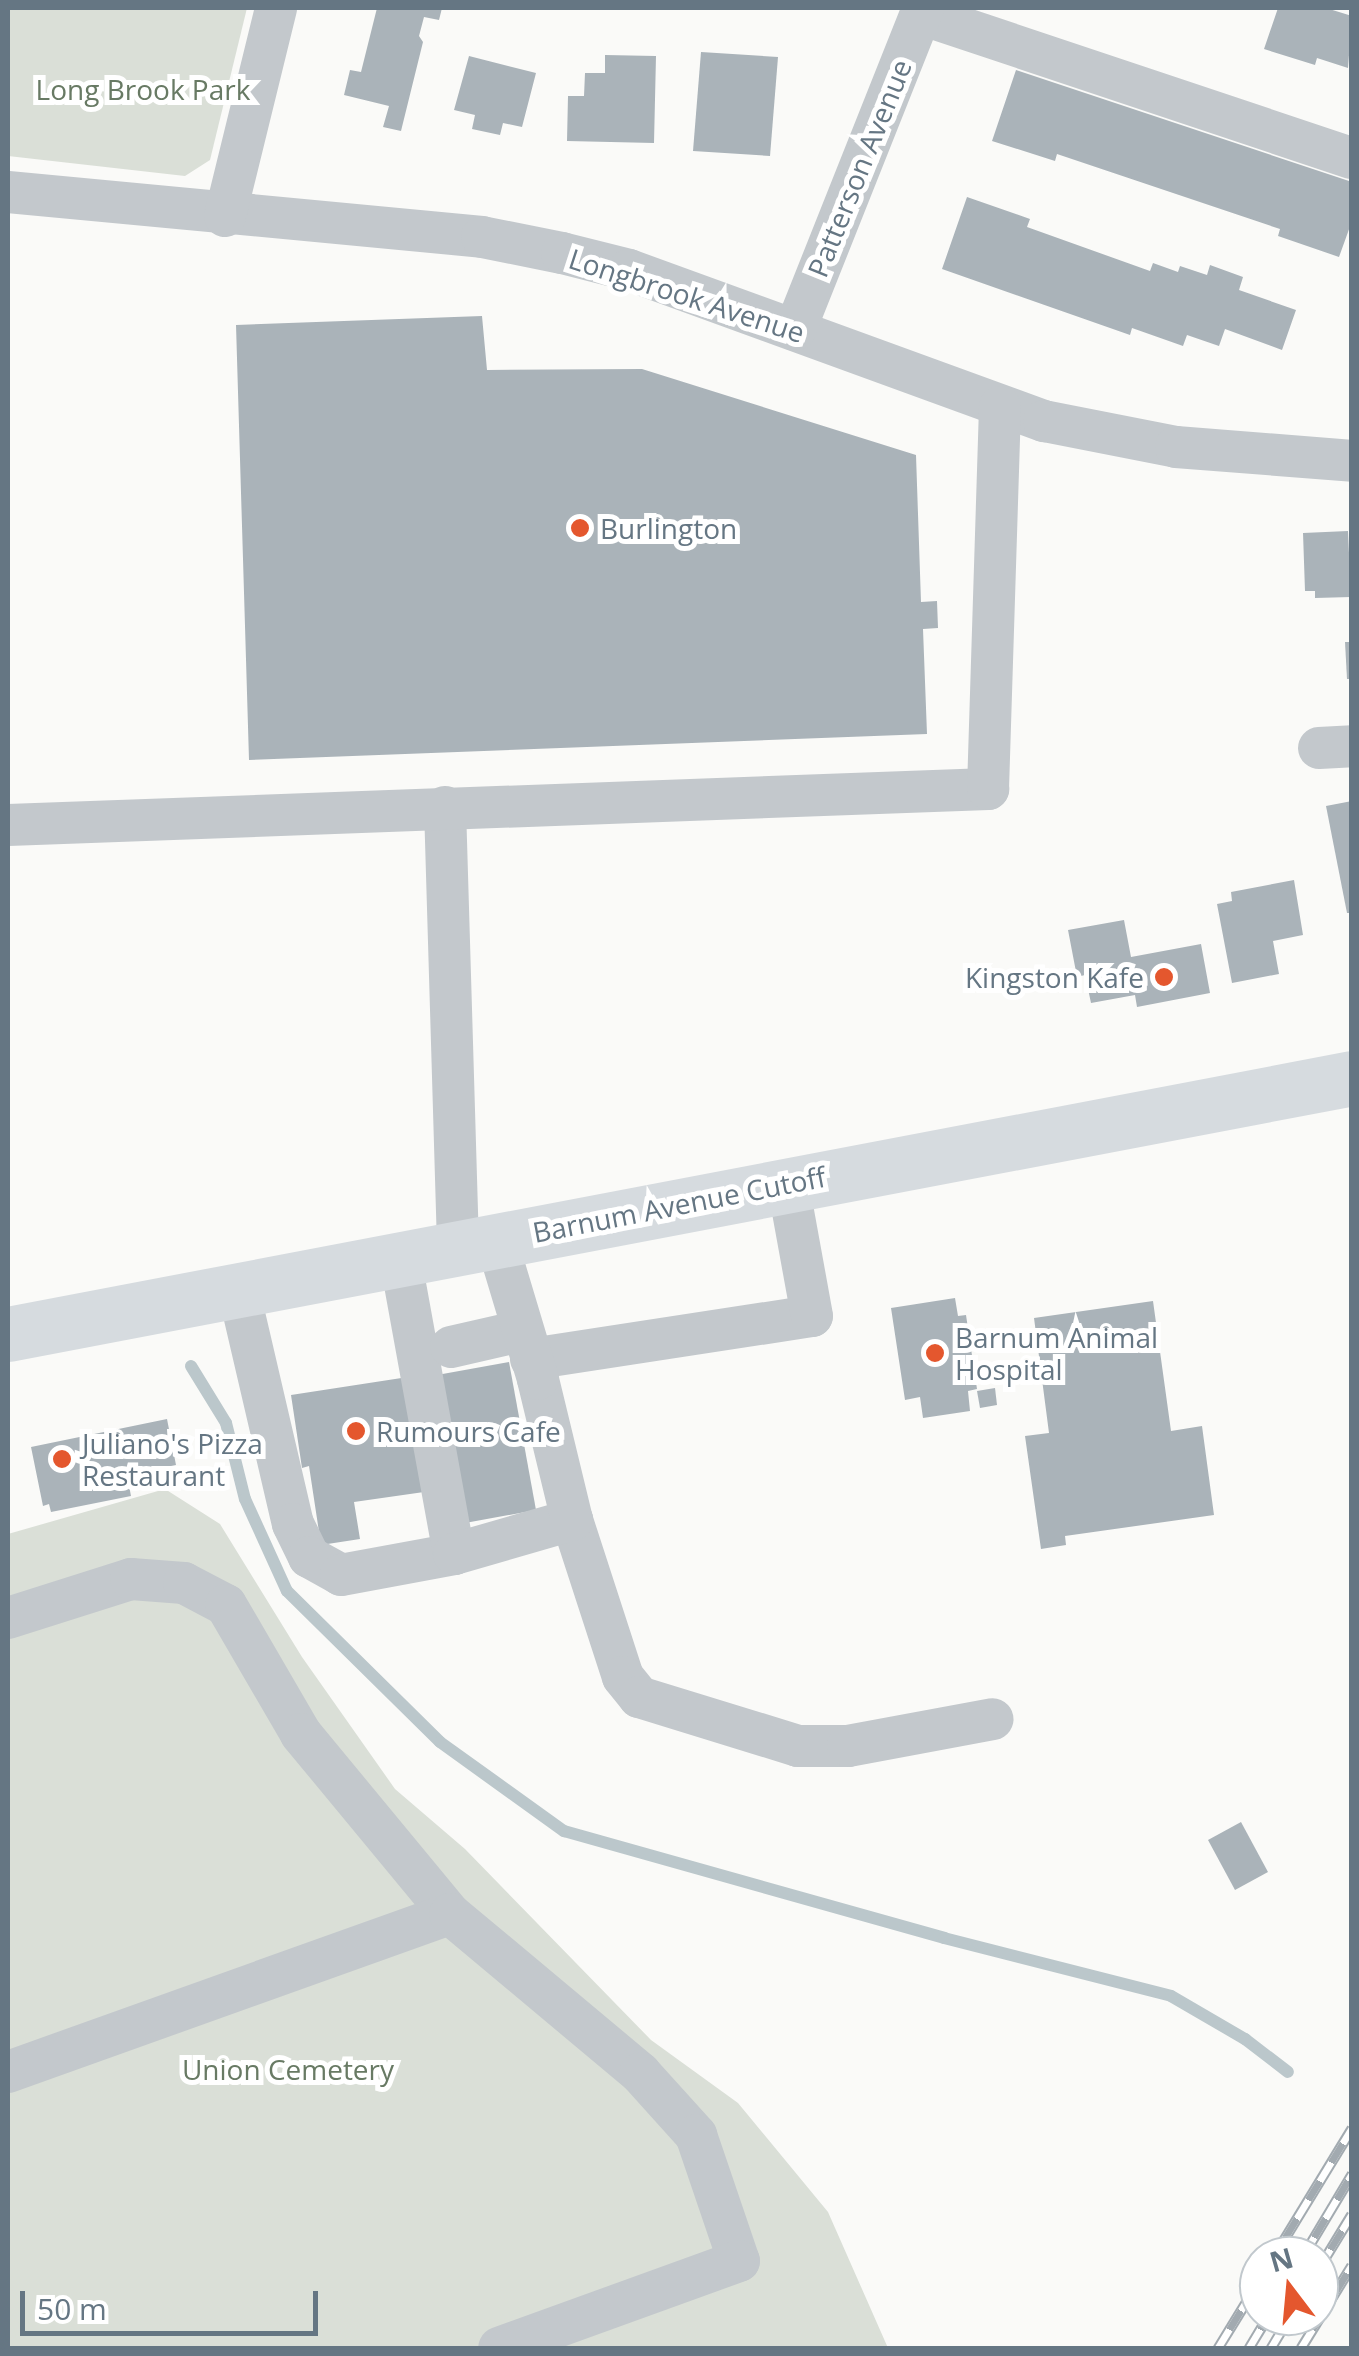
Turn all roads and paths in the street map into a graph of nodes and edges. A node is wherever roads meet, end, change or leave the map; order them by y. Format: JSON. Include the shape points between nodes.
{"nodes":[{"id":1,"x":276,"y":8,"type":"edge"},
{"id":2,"x":922,"y":11,"type":"edge"},
{"id":3,"x":1352,"y":158,"type":"edge"},
{"id":4,"x":8,"y":192,"type":"edge"},
{"id":5,"x":225,"y":216,"type":"junction"},
{"id":6,"x":794,"y":330,"type":"junction"},
{"id":7,"x":1000,"y":408,"type":"junction"},
{"id":8,"x":1352,"y":461,"type":"edge"},
{"id":9,"x":444,"y":806,"type":"junction"},
{"id":10,"x":8,"y":826,"type":"edge"},
{"id":11,"x":1352,"y":1078,"type":"edge"},
{"id":12,"x":788,"y":1184,"type":"junction"},
{"id":13,"x":477,"y":1242,"type":"junction"},
{"id":14,"x":400,"y":1257,"type":"junction"},
{"id":15,"x":238,"y":1288,"type":"junction"},
{"id":16,"x":8,"y":1334,"type":"edge"},
{"id":17,"x":526,"y":1345,"type":"junction"},
{"id":18,"x":451,"y":1346,"type":"dead end"},
{"id":19,"x":572,"y":1520,"type":"junction"},
{"id":20,"x":454,"y":1554,"type":"junction"},
{"id":21,"x":8,"y":1618,"type":"edge"},
{"id":22,"x":993,"y":1720,"type":"dead end"},
{"id":23,"x":450,"y":1914,"type":"junction"},
{"id":24,"x":8,"y":2072,"type":"edge"},
{"id":25,"x":499,"y":2348,"type":"edge"}],
"edges":[{"from":1,"to":5,"type":"street"},
{"from":2,"to":3,"type":"street"},
{"from":2,"to":6,"type":"street","name":"Patterson Avenue"},
{"from":4,"to":5,"type":"street","name":"Longbrook Avenue"},
{"from":5,"to":6,"type":"street","name":"Longbrook Avenue","via":[[482,238],[562,253]]},
{"from":6,"to":7,"type":"street","name":"Longbrook Avenue"},
{"from":7,"to":8,"type":"street","name":"Longbrook Avenue","via":[[1144,442]]},
{"from":7,"to":9,"type":"street","via":[[988,788]]},
{"from":9,"to":10,"type":"street"},
{"from":9,"to":13,"type":"street"},
{"from":11,"to":12,"type":"main road","name":"Barnum Avenue Cutoff"},
{"from":12,"to":13,"type":"main road","name":"Barnum Avenue Cutoff"},
{"from":12,"to":17,"type":"street","via":[[812,1316]]},
{"from":13,"to":14,"type":"main road","name":"Barnum Avenue Cutoff"},
{"from":13,"to":17,"type":"street"},
{"from":14,"to":15,"type":"main road","name":"Barnum Avenue Cutoff"},
{"from":14,"to":20,"type":"street"},
{"from":15,"to":16,"type":"main road","name":"Barnum Avenue Cutoff"},
{"from":15,"to":20,"type":"street","via":[[293,1524],[309,1557],[341,1575]]},
{"from":17,"to":18,"type":"street"},
{"from":17,"to":19,"type":"street"},
{"from":19,"to":20,"type":"street"},
{"from":19,"to":22,"type":"street","via":[[623,1677],[640,1697],[798,1746],[848,1746]]},
{"from":21,"to":23,"type":"street","via":[[131,1579],[184,1583],[226,1605],[301,1734]]},
{"from":23,"to":24,"type":"street"},
{"from":23,"to":25,"type":"street","via":[[640,2073],[696,2135],[739,2260]]}]}
